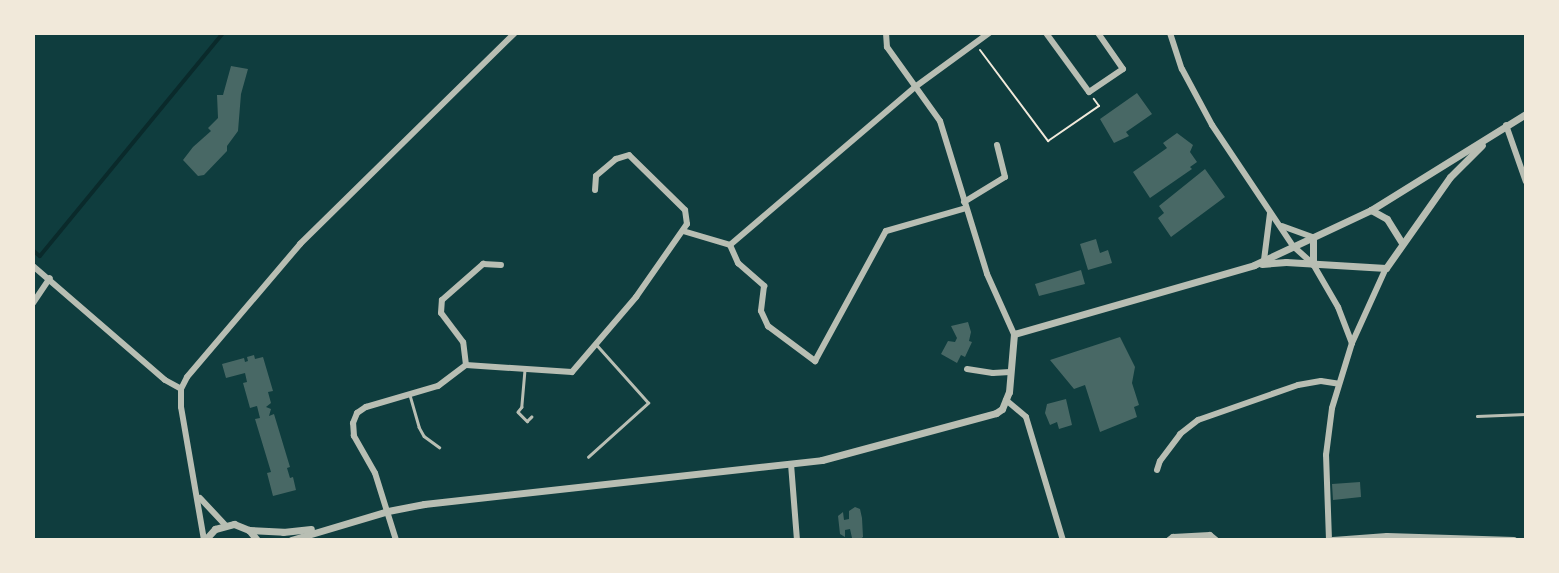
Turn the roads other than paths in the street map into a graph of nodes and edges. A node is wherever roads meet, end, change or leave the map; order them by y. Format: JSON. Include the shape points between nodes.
{"nodes":[{"id":1,"x":515,"y":33,"type":"edge"},
{"id":2,"x":886,"y":33,"type":"edge"},
{"id":3,"x":989,"y":33,"type":"edge"},
{"id":4,"x":1046,"y":33,"type":"edge"},
{"id":5,"x":1098,"y":33,"type":"edge"},
{"id":6,"x":1170,"y":33,"type":"edge"},
{"id":7,"x":915,"y":87,"type":"junction"},
{"id":8,"x":1526,"y":114,"type":"edge"},
{"id":9,"x":1506,"y":125,"type":"junction"},
{"id":10,"x":1490,"y":136,"type":"junction"},
{"id":11,"x":997,"y":145,"type":"dead end"},
{"id":12,"x":1526,"y":181,"type":"edge"},
{"id":13,"x":595,"y":190,"type":"dead end"},
{"id":14,"x":965,"y":205,"type":"junction"},
{"id":15,"x":1371,"y":210,"type":"junction"},
{"id":16,"x":1270,"y":213,"type":"junction"},
{"id":17,"x":1282,"y":226,"type":"junction"},
{"id":18,"x":683,"y":231,"type":"junction"},
{"id":19,"x":1313,"y":237,"type":"junction"},
{"id":20,"x":1402,"y":243,"type":"junction"},
{"id":21,"x":730,"y":245,"type":"junction"},
{"id":22,"x":1293,"y":246,"type":"junction"},
{"id":23,"x":1264,"y":260,"type":"junction"},
{"id":24,"x":1313,"y":264,"type":"junction"},
{"id":25,"x":501,"y":265,"type":"dead end"},
{"id":26,"x":1254,"y":265,"type":"junction"},
{"id":27,"x":33,"y":266,"type":"edge"},
{"id":28,"x":1386,"y":268,"type":"junction"},
{"id":29,"x":50,"y":278,"type":"junction"},
{"id":30,"x":33,"y":303,"type":"edge"},
{"id":31,"x":1014,"y":334,"type":"junction"},
{"id":32,"x":1352,"y":343,"type":"junction"},
{"id":33,"x":597,"y":346,"type":"junction"},
{"id":34,"x":466,"y":365,"type":"junction"},
{"id":35,"x":967,"y":369,"type":"dead end"},
{"id":36,"x":524,"y":370,"type":"junction"},
{"id":37,"x":1010,"y":372,"type":"junction"},
{"id":38,"x":1339,"y":384,"type":"junction"},
{"id":39,"x":181,"y":389,"type":"junction"},
{"id":40,"x":410,"y":395,"type":"junction"},
{"id":41,"x":1006,"y":400,"type":"junction"},
{"id":42,"x":1526,"y":414,"type":"edge"},
{"id":43,"x":1478,"y":416,"type":"dead end"},
{"id":44,"x":531,"y":417,"type":"dead end"},
{"id":45,"x":439,"y":447,"type":"dead end"},
{"id":46,"x":588,"y":457,"type":"dead end"},
{"id":47,"x":791,"y":464,"type":"junction"},
{"id":48,"x":1157,"y":470,"type":"dead end"},
{"id":49,"x":198,"y":497,"type":"junction"},
{"id":50,"x":388,"y":511,"type":"junction"},
{"id":51,"x":225,"y":525,"type":"junction"},
{"id":52,"x":326,"y":528,"type":"junction"},
{"id":53,"x":249,"y":530,"type":"junction"},
{"id":54,"x":204,"y":540,"type":"edge"},
{"id":55,"x":257,"y":540,"type":"edge"},
{"id":56,"x":291,"y":540,"type":"edge"},
{"id":57,"x":396,"y":540,"type":"edge"},
{"id":58,"x":797,"y":540,"type":"edge"},
{"id":59,"x":1062,"y":540,"type":"edge"},
{"id":60,"x":1169,"y":540,"type":"edge"},
{"id":61,"x":1216,"y":540,"type":"edge"},
{"id":62,"x":1331,"y":540,"type":"edge"},
{"id":63,"x":1514,"y":540,"type":"edge"}],
"edges":[{"from":1,"to":39,"type":"street","via":[[300,244],[197,362]]},
{"from":2,"to":7,"type":"street","via":[[887,47]]},
{"from":3,"to":7,"type":"street"},
{"from":4,"to":5,"type":"street","via":[[1089,92],[1123,69]]},
{"from":6,"to":16,"type":"street","via":[[1182,69],[1212,125]]},
{"from":7,"to":14,"type":"street","via":[[940,121]]},
{"from":7,"to":21,"type":"street"},
{"from":8,"to":9,"type":"street"},
{"from":9,"to":10,"type":"street"},
{"from":9,"to":12,"type":"street"},
{"from":10,"to":15,"type":"street"},
{"from":10,"to":20,"type":"street","via":[[1450,177]]},
{"from":11,"to":14,"type":"street","via":[[1005,177]]},
{"from":13,"to":18,"type":"street","via":[[596,176],[616,159],[629,155],[685,210]]},
{"from":14,"to":21,"type":"street","via":[[886,232],[815,361],[768,326],[761,311],[764,286],[738,264]]},
{"from":14,"to":31,"type":"street","via":[[987,274]]},
{"from":15,"to":19,"type":"street"},
{"from":15,"to":20,"type":"street","via":[[1387,219]]},
{"from":16,"to":17,"type":"street"},
{"from":16,"to":23,"type":"street"},
{"from":17,"to":19,"type":"street"},
{"from":17,"to":22,"type":"street"},
{"from":18,"to":21,"type":"street"},
{"from":18,"to":33,"type":"street"},
{"from":19,"to":22,"type":"street"},
{"from":19,"to":24,"type":"street"},
{"from":20,"to":28,"type":"street"},
{"from":22,"to":23,"type":"street"},
{"from":22,"to":24,"type":"street"},
{"from":23,"to":26,"type":"street"},
{"from":24,"to":26,"type":"street"},
{"from":24,"to":28,"type":"street"},
{"from":24,"to":32,"type":"street"},
{"from":25,"to":34,"type":"street","via":[[483,264],[442,300],[441,313],[463,342]]},
{"from":26,"to":31,"type":"street"},
{"from":27,"to":29,"type":"street"},
{"from":28,"to":32,"type":"street"},
{"from":29,"to":30,"type":"street"},
{"from":29,"to":39,"type":"street"},
{"from":31,"to":37,"type":"street"},
{"from":32,"to":38,"type":"street"},
{"from":33,"to":36,"type":"street","via":[[572,372]]},
{"from":33,"to":46,"type":"lane","via":[[648,403]]},
{"from":34,"to":36,"type":"street"},
{"from":34,"to":40,"type":"street","via":[[438,386]]},
{"from":35,"to":37,"type":"street"},
{"from":36,"to":44,"type":"lane","via":[[518,412],[527,421]]},
{"from":37,"to":41,"type":"street"},
{"from":38,"to":48,"type":"street","via":[[1298,385],[1198,420],[1180,434]]},
{"from":38,"to":62,"type":"street","via":[[1326,455]]},
{"from":39,"to":49,"type":"street"},
{"from":40,"to":45,"type":"lane","via":[[424,436]]},
{"from":40,"to":50,"type":"street","via":[[366,407],[353,423],[354,436],[375,473]]},
{"from":41,"to":47,"type":"street","via":[[1002,409],[985,416],[859,453]]},
{"from":41,"to":59,"type":"street","via":[[1026,416]]},
{"from":42,"to":43,"type":"lane"},
{"from":47,"to":50,"type":"street"},
{"from":47,"to":58,"type":"street"},
{"from":49,"to":51,"type":"street"},
{"from":49,"to":54,"type":"street"},
{"from":50,"to":52,"type":"street"},
{"from":50,"to":57,"type":"street"},
{"from":51,"to":53,"type":"street"},
{"from":51,"to":54,"type":"street"},
{"from":52,"to":53,"type":"street"},
{"from":52,"to":56,"type":"street"},
{"from":53,"to":55,"type":"street"},
{"from":60,"to":61,"type":"street","via":[[1210,535]]},
{"from":62,"to":63,"type":"street","via":[[1387,536]]}]}
